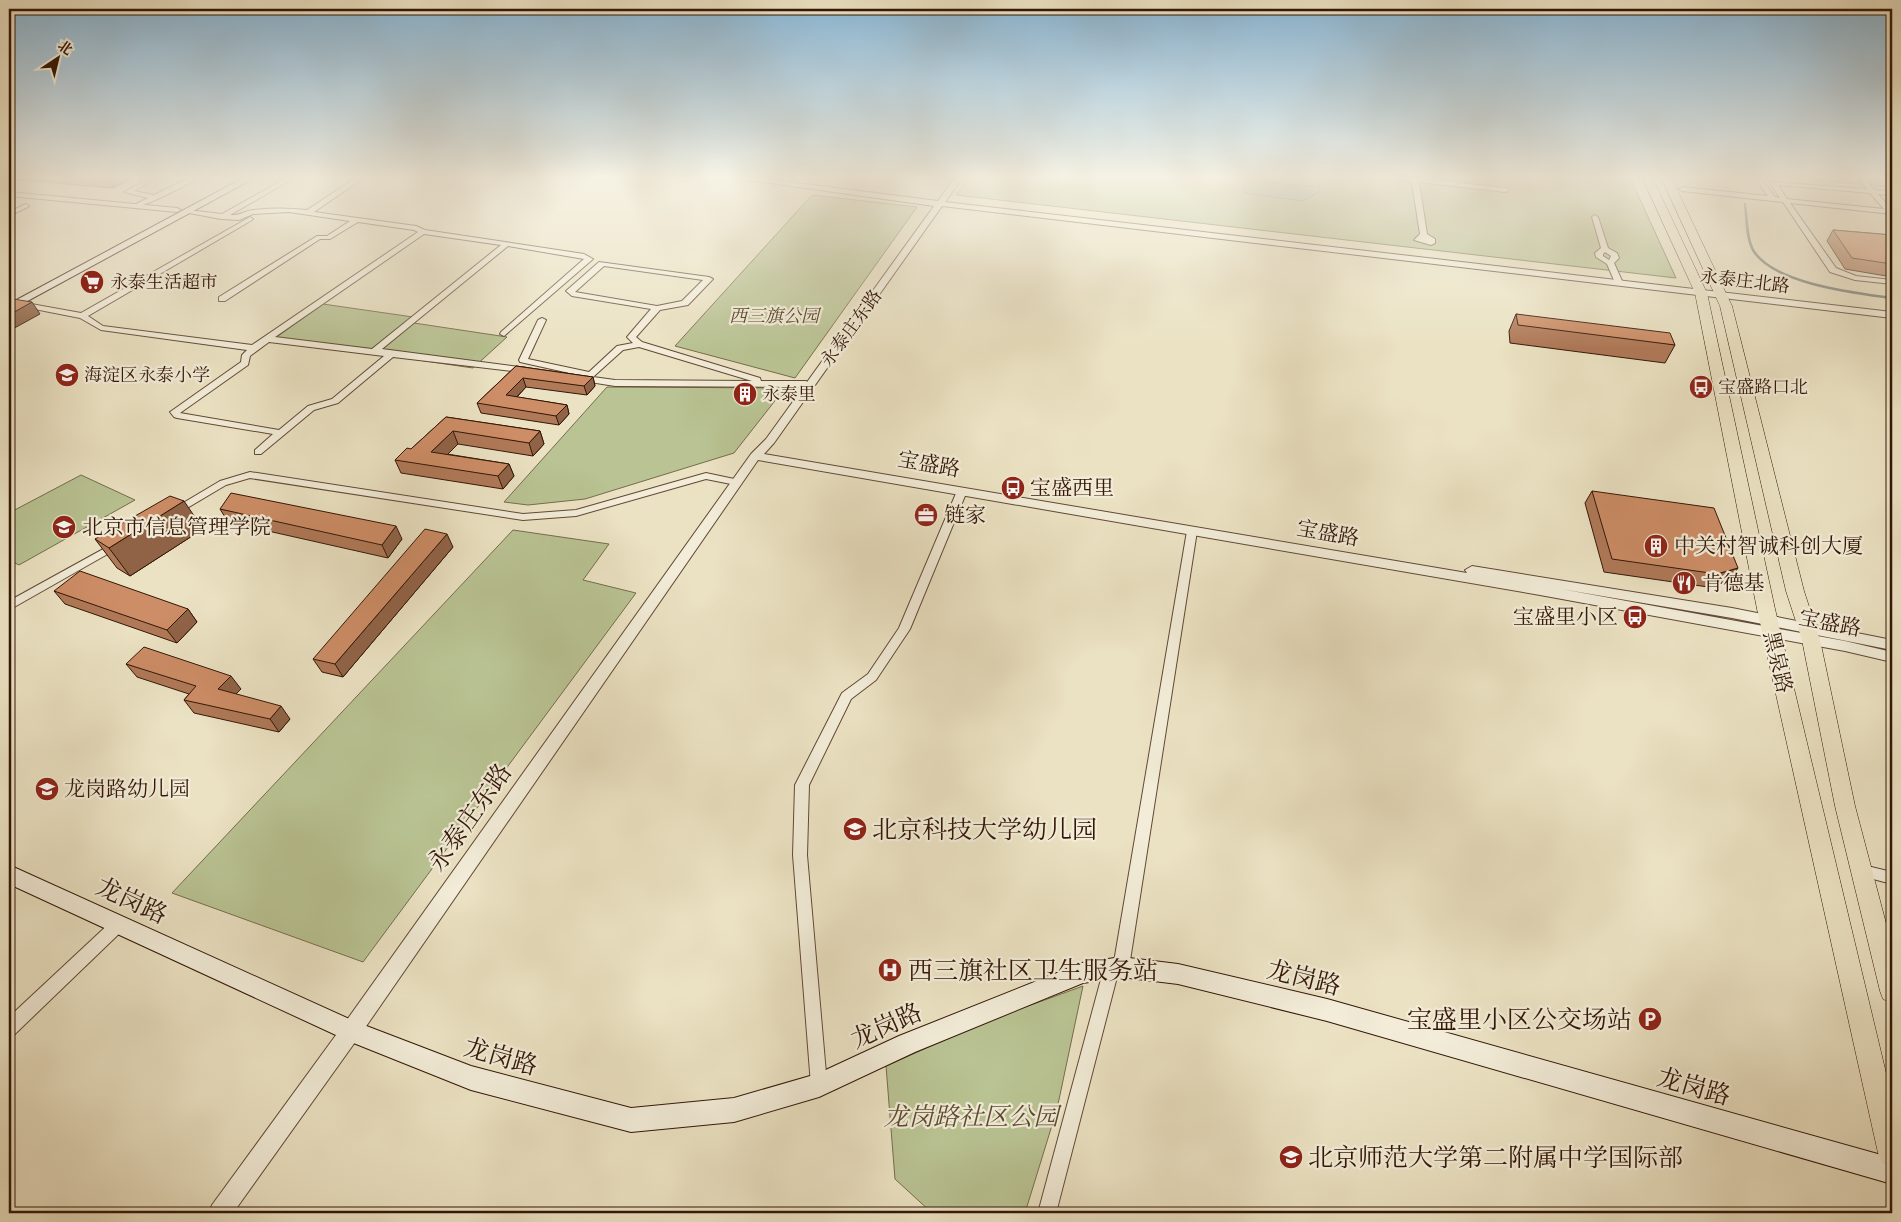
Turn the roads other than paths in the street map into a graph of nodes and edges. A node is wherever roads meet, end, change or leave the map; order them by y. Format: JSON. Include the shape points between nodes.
{"nodes":[{"id":1,"x":139,"y":234,"type":"edge"},
{"id":2,"x":224,"y":234,"type":"edge"},
{"id":3,"x":334,"y":234,"type":"edge"},
{"id":4,"x":420,"y":234,"type":"edge"},
{"id":5,"x":437,"y":234,"type":"edge"},
{"id":6,"x":911,"y":234,"type":"edge"},
{"id":7,"x":1208,"y":234,"type":"edge"},
{"id":8,"x":1424,"y":234,"type":"edge"},
{"id":9,"x":1600,"y":234,"type":"edge"},
{"id":10,"x":1674,"y":234,"type":"edge"},
{"id":11,"x":1693,"y":234,"type":"edge"},
{"id":12,"x":1808,"y":234,"type":"edge"},
{"id":13,"x":507,"y":244,"type":"junction"},
{"id":14,"x":1424,"y":260,"type":"junction"},
{"id":15,"x":1892,"y":282,"type":"edge"},
{"id":16,"x":1619,"y":283,"type":"junction"},
{"id":17,"x":1701,"y":293,"type":"junction"},
{"id":18,"x":1722,"y":295,"type":"junction"},
{"id":19,"x":222,"y":299,"type":"dead end"},
{"id":20,"x":10,"y":303,"type":"edge"},
{"id":21,"x":658,"y":308,"type":"junction"},
{"id":22,"x":1892,"y":315,"type":"edge"},
{"id":23,"x":82,"y":316,"type":"junction"},
{"id":24,"x":542,"y":320,"type":"dead end"},
{"id":25,"x":504,"y":334,"type":"dead end"},
{"id":26,"x":268,"y":339,"type":"junction"},
{"id":27,"x":639,"y":344,"type":"junction"},
{"id":28,"x":254,"y":348,"type":"junction"},
{"id":29,"x":393,"y":353,"type":"junction"},
{"id":30,"x":281,"y":433,"type":"junction"},
{"id":31,"x":258,"y":452,"type":"dead end"},
{"id":32,"x":757,"y":453,"type":"junction"},
{"id":33,"x":736,"y":482,"type":"junction"},
{"id":34,"x":962,"y":491,"type":"junction"},
{"id":35,"x":163,"y":517,"type":"edge"},
{"id":36,"x":1192,"y":530,"type":"junction"},
{"id":37,"x":129,"y":537,"type":"edge"},
{"id":38,"x":9,"y":606,"type":"edge"},
{"id":39,"x":1770,"y":627,"type":"junction"},
{"id":40,"x":1810,"y":634,"type":"junction"},
{"id":41,"x":1892,"y":645,"type":"edge"},
{"id":42,"x":1892,"y":657,"type":"edge"},
{"id":43,"x":1863,"y":871,"type":"junction"},
{"id":44,"x":9,"y":874,"type":"edge"},
{"id":45,"x":1892,"y":878,"type":"edge"},
{"id":46,"x":119,"y":924,"type":"junction"},
{"id":47,"x":1117,"y":968,"type":"junction"},
{"id":48,"x":1892,"y":991,"type":"edge"},
{"id":49,"x":9,"y":1028,"type":"edge"},
{"id":50,"x":351,"y":1031,"type":"junction"},
{"id":51,"x":818,"y":1085,"type":"junction"},
{"id":52,"x":1892,"y":1153,"type":"edge"},
{"id":53,"x":1892,"y":1171,"type":"edge"},
{"id":54,"x":220,"y":1213,"type":"edge"},
{"id":55,"x":1046,"y":1213,"type":"edge"}],
"edges":[{"from":1,"to":20,"type":"main road"},
{"from":2,"to":23,"type":"street"},
{"from":3,"to":19,"type":"street","via":[[328,238],[319,237]]},
{"from":4,"to":26,"type":"street"},
{"from":5,"to":13,"type":"street"},
{"from":6,"to":32,"type":"street","name":"永泰庄东路","via":[[770,441]]},
{"from":7,"to":14,"type":"street","name":"永泰庄北路"},
{"from":8,"to":14,"type":"street","via":[[1432,240],[1426,244]]},
{"from":9,"to":16,"type":"street","via":[[1605,249],[1614,255],[1610,263]]},
{"from":10,"to":17,"type":"main road","name":"黑泉路"},
{"from":11,"to":18,"type":"main road","name":"黑泉路"},
{"from":12,"to":15,"type":"street","via":[[1833,270],[1855,278]]},
{"from":13,"to":25,"type":"street","via":[[590,259]]},
{"from":13,"to":29,"type":"street","via":[[375,351]]},
{"from":14,"to":16,"type":"street","name":"永泰庄北路"},
{"from":16,"to":17,"type":"street","name":"永泰庄北路"},
{"from":17,"to":18,"type":"street","name":"永泰庄北路"},
{"from":17,"to":39,"type":"main road","name":"黑泉路"},
{"from":18,"to":22,"type":"street","name":"永泰庄北路"},
{"from":18,"to":40,"type":"main road","name":"黑泉路","via":[[1795,591]]},
{"from":20,"to":23,"type":"street"},
{"from":21,"to":21,"type":"street","via":[[684,303],[708,279],[602,264],[570,291],[572,294]]},
{"from":21,"to":27,"type":"street","via":[[631,337]]},
{"from":23,"to":28,"type":"street","via":[[101,328]]},
{"from":24,"to":27,"type":"street","via":[[523,360],[591,375],[620,348]]},
{"from":26,"to":28,"type":"street"},
{"from":26,"to":29,"type":"street"},
{"from":27,"to":29,"type":"street","via":[[766,383],[806,384],[615,383]]},
{"from":28,"to":30,"type":"street","via":[[246,355],[245,363],[175,412],[177,415]]},
{"from":29,"to":30,"type":"street","via":[[335,401],[311,408]]},
{"from":30,"to":31,"type":"street"},
{"from":32,"to":33,"type":"street","name":"永泰庄东路"},
{"from":32,"to":34,"type":"street","name":"宝盛路"},
{"from":32,"to":39,"type":"street","name":"宝盛路","via":[[1502,574]]},
{"from":33,"to":35,"type":"street","via":[[706,476],[576,514],[523,517],[250,474],[223,483]]},
{"from":33,"to":50,"type":"street","name":"永泰庄东路"},
{"from":34,"to":36,"type":"street","name":"宝盛路"},
{"from":34,"to":51,"type":"street","via":[[904,628],[872,678],[846,696],[802,785],[800,855]]},
{"from":36,"to":39,"type":"street","name":"宝盛路"},
{"from":36,"to":47,"type":"street"},
{"from":37,"to":38,"type":"street"},
{"from":39,"to":40,"type":"street","name":"宝盛路"},
{"from":39,"to":52,"type":"main road","name":"黑泉路"},
{"from":40,"to":41,"type":"street","name":"宝盛路"},
{"from":40,"to":42,"type":"street","name":"宝盛路"},
{"from":40,"to":43,"type":"main road","name":"黑泉路","via":[[1845,806]]},
{"from":43,"to":45,"type":"street"},
{"from":43,"to":48,"type":"main road","name":"黑泉路"},
{"from":44,"to":46,"type":"main road","name":"龙岗路"},
{"from":46,"to":49,"type":"street"},
{"from":46,"to":50,"type":"main road","name":"龙岗路"},
{"from":47,"to":51,"type":"main road","name":"龙岗路","via":[[1082,973],[907,1044]]},
{"from":47,"to":53,"type":"main road","name":"龙岗路","via":[[1178,974],[1327,1010]]},
{"from":47,"to":55,"type":"street"},
{"from":50,"to":51,"type":"main road","name":"龙岗路","via":[[471,1078],[631,1120],[734,1110]]},
{"from":50,"to":54,"type":"street","name":"永泰庄东路"}]}
